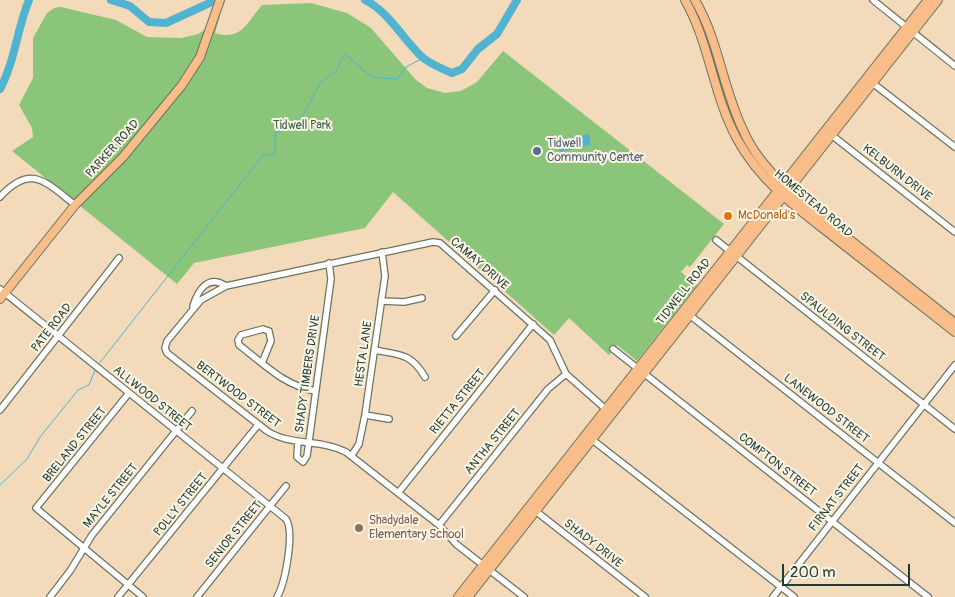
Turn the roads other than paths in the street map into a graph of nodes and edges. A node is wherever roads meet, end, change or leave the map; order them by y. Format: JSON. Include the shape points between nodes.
{"nodes":[{"id":1,"x":220,"y":0,"type":"edge"},
{"id":2,"x":685,"y":0,"type":"edge"},
{"id":3,"x":695,"y":0,"type":"edge"},
{"id":4,"x":874,"y":0,"type":"edge"},
{"id":5,"x":928,"y":0,"type":"edge"},
{"id":6,"x":938,"y":0,"type":"edge"},
{"id":7,"x":703,"y":13,"type":"junction"},
{"id":8,"x":694,"y":17,"type":"junction"},
{"id":9,"x":910,"y":29,"type":"junction"},
{"id":10,"x":955,"y":66,"type":"edge"},
{"id":11,"x":722,"y":72,"type":"junction"},
{"id":12,"x":714,"y":75,"type":"junction"},
{"id":13,"x":869,"y":81,"type":"junction"},
{"id":14,"x":829,"y":132,"type":"junction"},
{"id":15,"x":955,"y":147,"type":"edge"},
{"id":16,"x":783,"y":191,"type":"junction"},
{"id":17,"x":0,"y":197,"type":"edge"},
{"id":18,"x":76,"y":204,"type":"junction"},
{"id":19,"x":955,"y":232,"type":"edge"},
{"id":20,"x":716,"y":240,"type":"dead end"},
{"id":21,"x":382,"y":252,"type":"junction"},
{"id":22,"x":733,"y":254,"type":"junction"},
{"id":23,"x":119,"y":258,"type":"dead end"},
{"id":24,"x":329,"y":263,"type":"junction"},
{"id":25,"x":883,"y":271,"type":"junction"},
{"id":26,"x":226,"y":286,"type":"junction"},
{"id":27,"x":495,"y":290,"type":"junction"},
{"id":28,"x":1,"y":294,"type":"edge"},
{"id":29,"x":422,"y":298,"type":"dead end"},
{"id":30,"x":381,"y":301,"type":"junction"},
{"id":31,"x":192,"y":309,"type":"junction"},
{"id":32,"x":687,"y":313,"type":"junction"},
{"id":33,"x":955,"y":323,"type":"edge"},
{"id":34,"x":533,"y":324,"type":"junction"},
{"id":35,"x":955,"y":332,"type":"edge"},
{"id":36,"x":59,"y":336,"type":"junction"},
{"id":37,"x":456,"y":336,"type":"dead end"},
{"id":38,"x":165,"y":348,"type":"joint"},
{"id":39,"x":613,"y":349,"type":"dead end"},
{"id":40,"x":374,"y":350,"type":"junction"},
{"id":41,"x":262,"y":363,"type":"junction"},
{"id":42,"x":955,"y":365,"type":"edge"},
{"id":43,"x":641,"y":371,"type":"junction"},
{"id":44,"x":566,"y":374,"type":"junction"},
{"id":45,"x":425,"y":377,"type":"dead end"},
{"id":46,"x":315,"y":391,"type":"junction"},
{"id":47,"x":129,"y":393,"type":"junction"},
{"id":48,"x":924,"y":404,"type":"junction"},
{"id":49,"x":0,"y":410,"type":"edge"},
{"id":50,"x":192,"y":411,"type":"dead end"},
{"id":51,"x":608,"y":412,"type":"junction"},
{"id":52,"x":365,"y":415,"type":"junction"},
{"id":53,"x":389,"y":419,"type":"dead end"},
{"id":54,"x":258,"y":425,"type":"junction"},
{"id":55,"x":955,"y":429,"type":"edge"},
{"id":56,"x":176,"y":431,"type":"junction"},
{"id":57,"x":589,"y":437,"type":"junction"},
{"id":58,"x":298,"y":441,"type":"junction"},
{"id":59,"x":308,"y":443,"type":"junction"},
{"id":60,"x":352,"y":456,"type":"junction"},
{"id":61,"x":878,"y":462,"type":"junction"},
{"id":62,"x":223,"y":469,"type":"junction"},
{"id":63,"x":286,"y":486,"type":"dead end"},
{"id":64,"x":398,"y":493,"type":"junction"},
{"id":65,"x":270,"y":506,"type":"junction"},
{"id":66,"x":532,"y":508,"type":"junction"},
{"id":67,"x":832,"y":521,"type":"junction"},
{"id":68,"x":955,"y":522,"type":"edge"},
{"id":69,"x":439,"y":525,"type":"junction"},
{"id":70,"x":83,"y":548,"type":"junction"},
{"id":71,"x":486,"y":567,"type":"junction"},
{"id":72,"x":128,"y":585,"type":"junction"},
{"id":73,"x":781,"y":587,"type":"junction"},
{"id":74,"x":50,"y":597,"type":"edge"},
{"id":75,"x":118,"y":597,"type":"edge"},
{"id":76,"x":143,"y":597,"type":"edge"},
{"id":77,"x":197,"y":597,"type":"edge"},
{"id":78,"x":276,"y":597,"type":"edge"},
{"id":79,"x":458,"y":597,"type":"edge"},
{"id":80,"x":468,"y":597,"type":"edge"},
{"id":81,"x":524,"y":597,"type":"edge"},
{"id":82,"x":645,"y":597,"type":"edge"},
{"id":83,"x":773,"y":597,"type":"edge"},
{"id":84,"x":794,"y":597,"type":"edge"},
{"id":85,"x":928,"y":597,"type":"edge"}],
"edges":[{"from":1,"to":18,"type":"main road","name":"PARKER ROAD","via":[[200,57],[182,85],[123,157]]},
{"from":2,"to":8,"type":"main road","name":"HOMESTEAD ROAD"},
{"from":3,"to":7,"type":"main road","name":"HOMESTEAD ROAD"},
{"from":4,"to":9,"type":"street"},
{"from":5,"to":9,"type":"main road","name":"TIDWELL ROAD"},
{"from":6,"to":9,"type":"main road","name":"TIDWELL ROAD"},
{"from":7,"to":8,"type":"main road"},
{"from":7,"to":11,"type":"main road","name":"HOMESTEAD ROAD"},
{"from":8,"to":12,"type":"main road","name":"HOMESTEAD ROAD"},
{"from":9,"to":10,"type":"street"},
{"from":9,"to":13,"type":"main road","name":"TIDWELL ROAD"},
{"from":11,"to":12,"type":"main road"},
{"from":11,"to":16,"type":"main road","name":"HOMESTEAD ROAD","via":[[744,133]]},
{"from":12,"to":16,"type":"main road","name":"HOMESTEAD ROAD","via":[[736,138],[756,170]]},
{"from":13,"to":14,"type":"main road","name":"TIDWELL ROAD"},
{"from":13,"to":15,"type":"street"},
{"from":14,"to":16,"type":"main road","name":"TIDWELL ROAD"},
{"from":14,"to":19,"type":"street","name":"KELBURN DRIVE"},
{"from":16,"to":22,"type":"main road","name":"TIDWELL ROAD"},
{"from":16,"to":25,"type":"main road","name":"HOMESTEAD ROAD"},
{"from":17,"to":18,"type":"street","via":[[13,184],[34,177]]},
{"from":18,"to":28,"type":"main road","name":"PARKER ROAD"},
{"from":20,"to":22,"type":"street","name":"SPAULDING STREET"},
{"from":21,"to":24,"type":"street","name":"CAMAY DRIVE"},
{"from":21,"to":27,"type":"street","name":"CAMAY DRIVE","via":[[440,243]]},
{"from":21,"to":30,"type":"street","name":"HESTA LANE","via":[[385,276]]},
{"from":22,"to":32,"type":"main road","name":"TIDWELL ROAD"},
{"from":22,"to":48,"type":"street","name":"SPAULDING STREET"},
{"from":23,"to":36,"type":"street","name":"PATE ROAD"},
{"from":24,"to":26,"type":"street","name":"CAMAY DRIVE"},
{"from":24,"to":46,"type":"street","name":"SHADY TIMBERS DRIVE","via":[[331,279]]},
{"from":25,"to":33,"type":"main road","name":"HOMESTEAD ROAD"},
{"from":25,"to":35,"type":"main road","name":"HOMESTEAD ROAD"},
{"from":26,"to":31,"type":"street","name":"CAMAY DRIVE","via":[[209,294]]},
{"from":26,"to":31,"type":"street","name":"CAMAY DRIVE","via":[[216,282],[204,284]]},
{"from":27,"to":34,"type":"street","name":"CAMAY DRIVE"},
{"from":27,"to":37,"type":"street"},
{"from":28,"to":36,"type":"street","name":"ALLWOOD STREET"},
{"from":29,"to":30,"type":"street","via":[[404,302]]},
{"from":30,"to":40,"type":"street","name":"HESTA LANE"},
{"from":31,"to":38,"type":"street","name":"CAMAY DRIVE"},
{"from":32,"to":43,"type":"main road","name":"TIDWELL ROAD"},
{"from":32,"to":61,"type":"street","name":"LANEWOOD STREET"},
{"from":34,"to":44,"type":"street","name":"CAMAY DRIVE","via":[[550,340]]},
{"from":34,"to":64,"type":"street","name":"RIETTA STREET"},
{"from":36,"to":47,"type":"street","name":"ALLWOOD STREET"},
{"from":36,"to":49,"type":"street","name":"PATE ROAD"},
{"from":38,"to":54,"type":"street","name":"BERTWOOD STREET","via":[[167,353]]},
{"from":39,"to":43,"type":"street","name":"COMPTON STREET"},
{"from":40,"to":45,"type":"street","via":[[406,356],[417,364]]},
{"from":40,"to":52,"type":"street","name":"HESTA LANE"},
{"from":41,"to":41,"type":"street","via":[[238,343],[241,335],[263,329],[269,331],[271,341]]},
{"from":41,"to":46,"type":"street","via":[[292,385]]},
{"from":42,"to":48,"type":"street","name":"FIRNAT STREET"},
{"from":43,"to":51,"type":"main road","name":"TIDWELL ROAD"},
{"from":43,"to":67,"type":"street","name":"COMPTON STREET"},
{"from":44,"to":51,"type":"street","name":"CAMAY DRIVE"},
{"from":44,"to":69,"type":"street","name":"ANTHA STREET","via":[[548,389]]},
{"from":46,"to":59,"type":"street","name":"SHADY TIMBERS DRIVE"},
{"from":47,"to":56,"type":"street","name":"ALLWOOD STREET"},
{"from":47,"to":70,"type":"street","name":"BRELAND STREET","via":[[36,508]]},
{"from":48,"to":55,"type":"street","name":"SPAULDING STREET"},
{"from":48,"to":61,"type":"street","name":"FIRNAT STREET"},
{"from":50,"to":56,"type":"street","name":"MAYLE STREET"},
{"from":51,"to":57,"type":"main road","name":"TIDWELL ROAD"},
{"from":52,"to":53,"type":"street"},
{"from":52,"to":60,"type":"street","name":"HESTA LANE","via":[[359,444]]},
{"from":54,"to":58,"type":"street","name":"BERTWOOD STREET","via":[[273,435]]},
{"from":54,"to":62,"type":"street","name":"POLLY STREET"},
{"from":56,"to":62,"type":"street","name":"ALLWOOD STREET"},
{"from":56,"to":70,"type":"street","name":"MAYLE STREET"},
{"from":57,"to":66,"type":"main road","name":"TIDWELL ROAD"},
{"from":57,"to":73,"type":"street"},
{"from":58,"to":59,"type":"street","name":"BERTWOOD STREET"},
{"from":58,"to":59,"type":"street","name":"SHADY TIMBERS DRIVE","via":[[297,457],[301,462],[306,460]]},
{"from":59,"to":60,"type":"street","name":"BERTWOOD STREET","via":[[337,448]]},
{"from":60,"to":64,"type":"street","name":"BERTWOOD STREET"},
{"from":61,"to":67,"type":"street","name":"FIRNAT STREET"},
{"from":61,"to":68,"type":"street","name":"LANEWOOD STREET"},
{"from":62,"to":65,"type":"street","name":"ALLWOOD STREET"},
{"from":62,"to":72,"type":"street","name":"POLLY STREET"},
{"from":63,"to":65,"type":"street","name":"SENIOR STREET"},
{"from":64,"to":69,"type":"street","name":"BERTWOOD STREET"},
{"from":65,"to":77,"type":"street","name":"SENIOR STREET"},
{"from":65,"to":78,"type":"street","name":"ALLWOOD STREET","via":[[290,527],[283,583]]},
{"from":66,"to":71,"type":"main road","name":"TIDWELL ROAD"},
{"from":66,"to":82,"type":"street","name":"SHADY DRIVE"},
{"from":67,"to":73,"type":"street","name":"FIRNAT STREET"},
{"from":67,"to":85,"type":"street","name":"COMPTON STREET"},
{"from":69,"to":71,"type":"street","name":"BERTWOOD STREET","via":[[456,544]]},
{"from":70,"to":72,"type":"street"},
{"from":70,"to":74,"type":"street","name":"MAYLE STREET"},
{"from":71,"to":79,"type":"main road","name":"TIDWELL ROAD"},
{"from":71,"to":80,"type":"main road","name":"TIDWELL ROAD"},
{"from":71,"to":81,"type":"street","name":"BERTWOOD STREET"},
{"from":72,"to":75,"type":"street","name":"POLLY STREET"},
{"from":72,"to":76,"type":"street"},
{"from":73,"to":83,"type":"street","name":"FIRNAT STREET"},
{"from":73,"to":84,"type":"street"}]}
